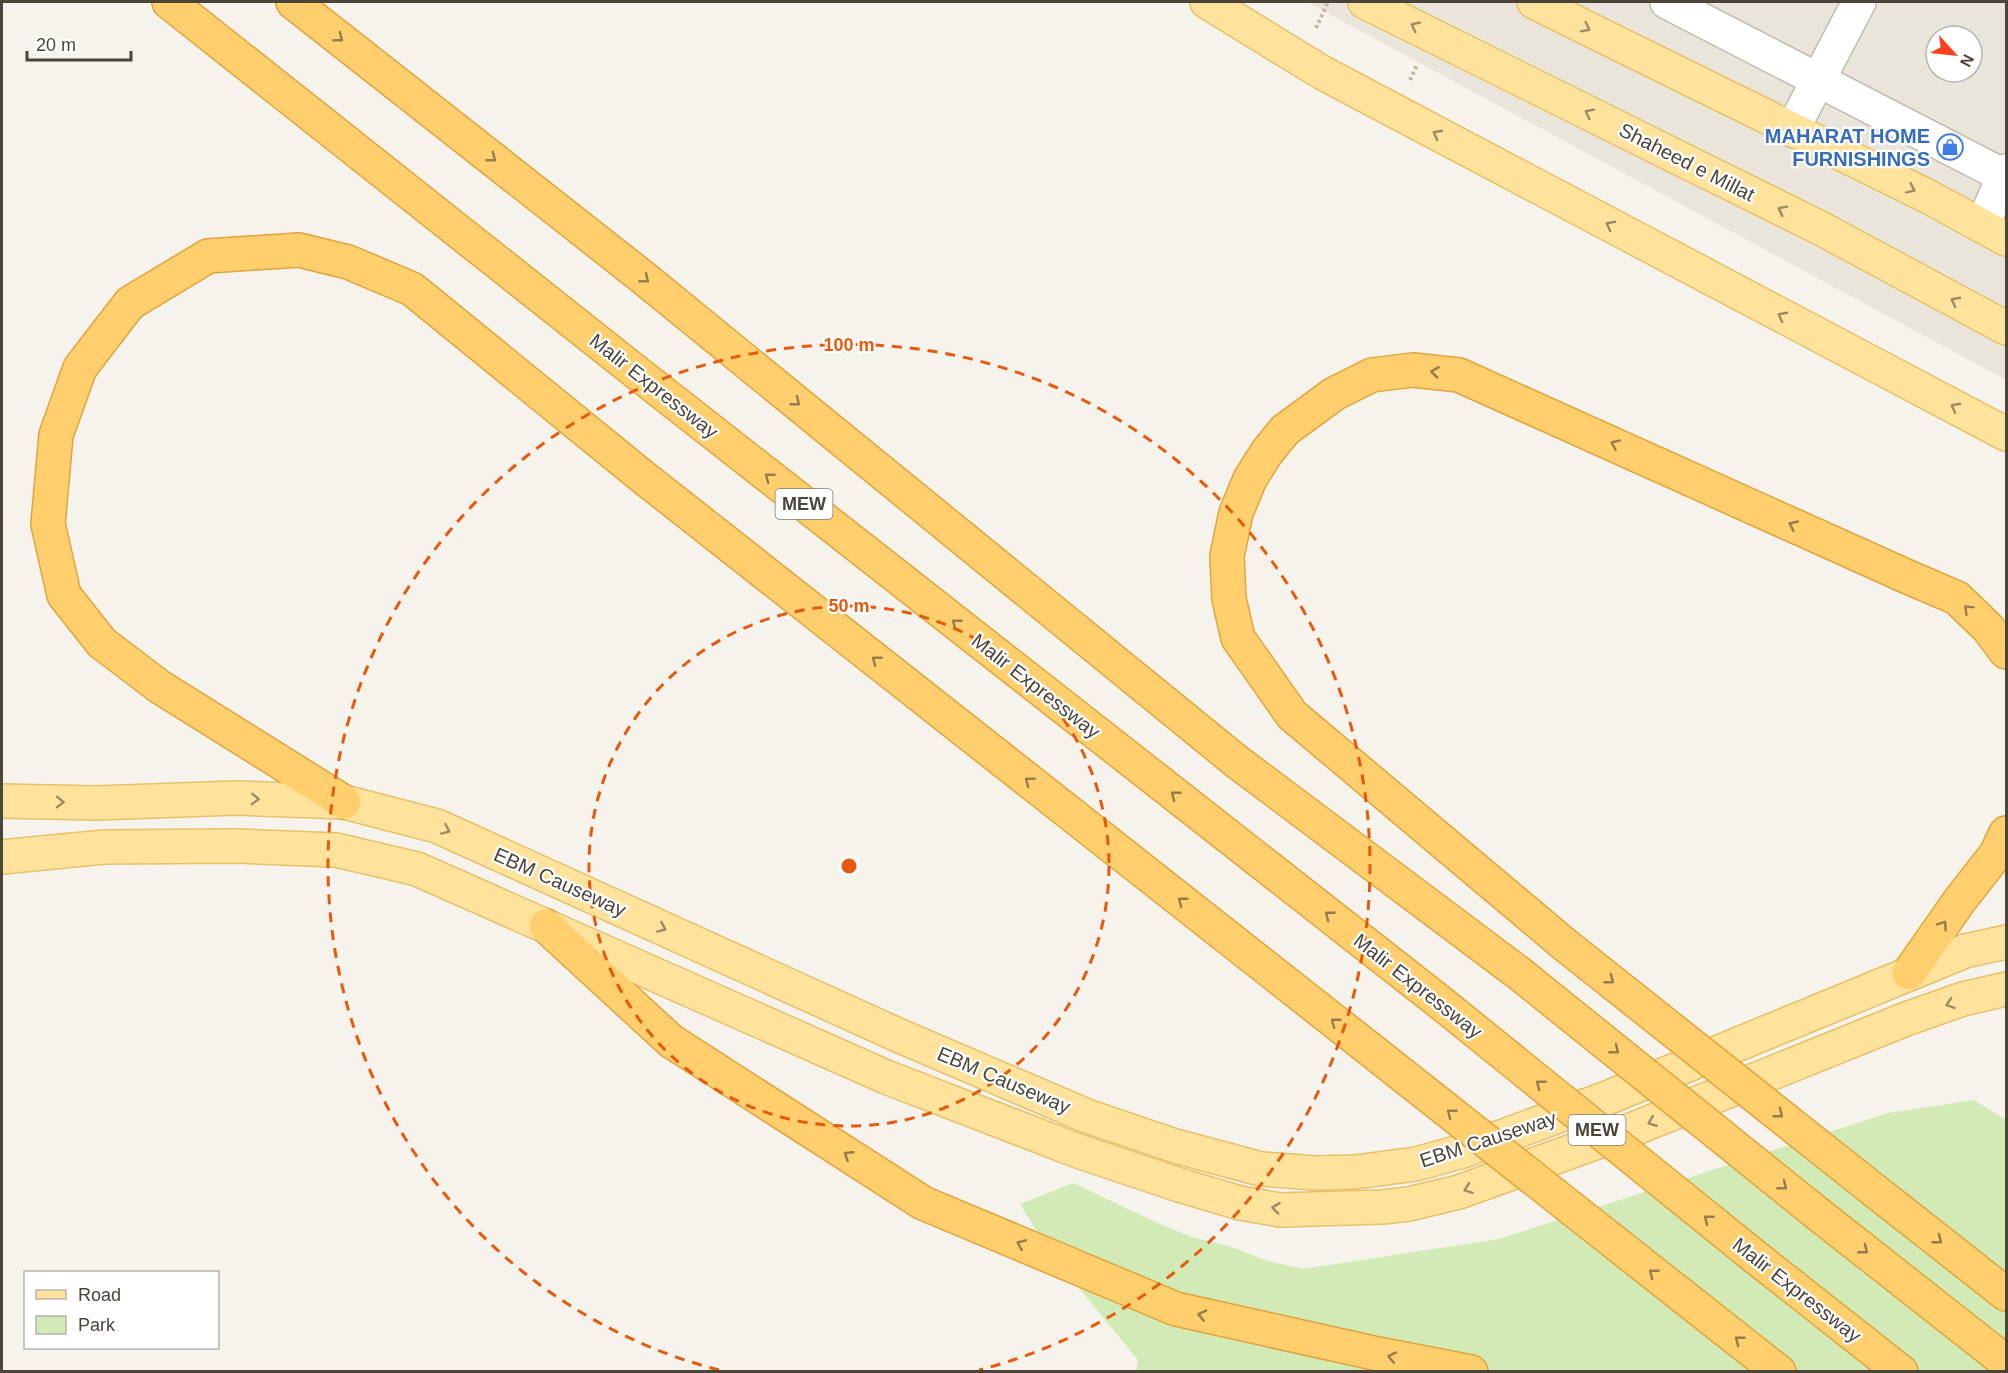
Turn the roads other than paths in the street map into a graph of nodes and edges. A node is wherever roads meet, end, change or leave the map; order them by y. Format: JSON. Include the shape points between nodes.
{"nodes":[{"id":1,"x":169,"y":2,"type":"edge"},
{"id":2,"x":293,"y":2,"type":"edge"},
{"id":3,"x":1207,"y":2,"type":"edge"},
{"id":4,"x":1365,"y":2,"type":"edge"},
{"id":5,"x":1534,"y":2,"type":"edge"},
{"id":6,"x":1667,"y":2,"type":"edge"},
{"id":7,"x":1859,"y":2,"type":"edge"},
{"id":8,"x":1818,"y":80,"type":"junction"},
{"id":9,"x":1792,"y":130,"type":"junction"},
{"id":10,"x":2006,"y":174,"type":"edge"},
{"id":11,"x":1994,"y":233,"type":"edge"},
{"id":12,"x":2007,"y":328,"type":"edge"},
{"id":13,"x":2007,"y":434,"type":"edge"},
{"id":14,"x":2007,"y":652,"type":"edge"},
{"id":15,"x":2,"y":801,"type":"edge"},
{"id":16,"x":344,"y":802,"type":"junction"},
{"id":17,"x":2007,"y":833,"type":"edge"},
{"id":18,"x":2,"y":857,"type":"edge"},
{"id":19,"x":546,"y":926,"type":"junction"},
{"id":20,"x":2007,"y":942,"type":"edge"},
{"id":21,"x":1909,"y":973,"type":"junction"},
{"id":22,"x":2007,"y":989,"type":"edge"},
{"id":23,"x":2007,"y":1294,"type":"edge"},
{"id":24,"x":2007,"y":1362,"type":"edge"},
{"id":25,"x":1470,"y":1371,"type":"edge"},
{"id":26,"x":1779,"y":1371,"type":"edge"},
{"id":27,"x":1901,"y":1371,"type":"edge"}],
"edges":[{"from":27,"to":1,"type":"highway","name":"Malir Expressway","number":"MEW","one_way":true,"bridge":true},
{"from":2,"to":24,"type":"highway","one_way":true,"bridge":true,"via":[[640,275],[1236,761],[1520,974]]},
{"from":13,"to":3,"type":"main road","one_way":true,"via":[[1323,74]]},
{"from":12,"to":4,"type":"main road","name":"Shaheed e Millat","one_way":true,"via":[[1813,225]]},
{"from":5,"to":9,"type":"main road","one_way":true},
{"from":6,"to":8,"type":"street"},
{"from":7,"to":8,"type":"street"},
{"from":8,"to":9,"type":"street"},
{"from":8,"to":10,"type":"street"},
{"from":9,"to":11,"type":"main road","one_way":true},
{"from":10,"to":11,"type":"street"},
{"from":14,"to":23,"type":"highway","one_way":true,"bridge":true,"via":[[1956,598],[1459,375],[1413,370],[1372,375],[1334,394],[1284,430],[1250,478],[1236,513],[1227,556],[1229,599],[1238,638],[1292,714],[1564,944]]},
{"from":15,"to":16,"type":"main road","name":"EBM Causeway","one_way":true,"via":[[96,803],[237,798]]},
{"from":16,"to":21,"type":"main road","name":"EBM Causeway","one_way":true,"via":[[437,826],[889,1031],[1087,1116],[1175,1146],[1262,1169],[1355,1172],[1416,1164],[1463,1150],[1608,1098]]},
{"from":26,"to":16,"type":"highway","one_way":true,"bridge":true,"via":[[643,477],[412,289],[348,262],[299,250],[207,256],[130,303],[80,368],[56,435],[48,524],[64,596],[102,643],[160,687]]},
{"from":21,"to":17,"type":"highway","one_way":true,"via":[[1996,854]]},
{"from":18,"to":19,"type":"main road","name":"EBM Causeway","via":[[104,847],[336,850],[417,869]]},
{"from":22,"to":19,"type":"main road","name":"EBM Causeway","one_way":true,"via":[[1906,1018],[1636,1128],[1459,1192],[1382,1208],[1280,1210],[1240,1203],[1078,1151],[886,1077]]},
{"from":25,"to":19,"type":"highway","one_way":true,"via":[[1176,1309],[923,1203],[671,1041]]},
{"from":20,"to":21,"type":"main road","name":"EBM Causeway","via":[[1965,951]]}]}
